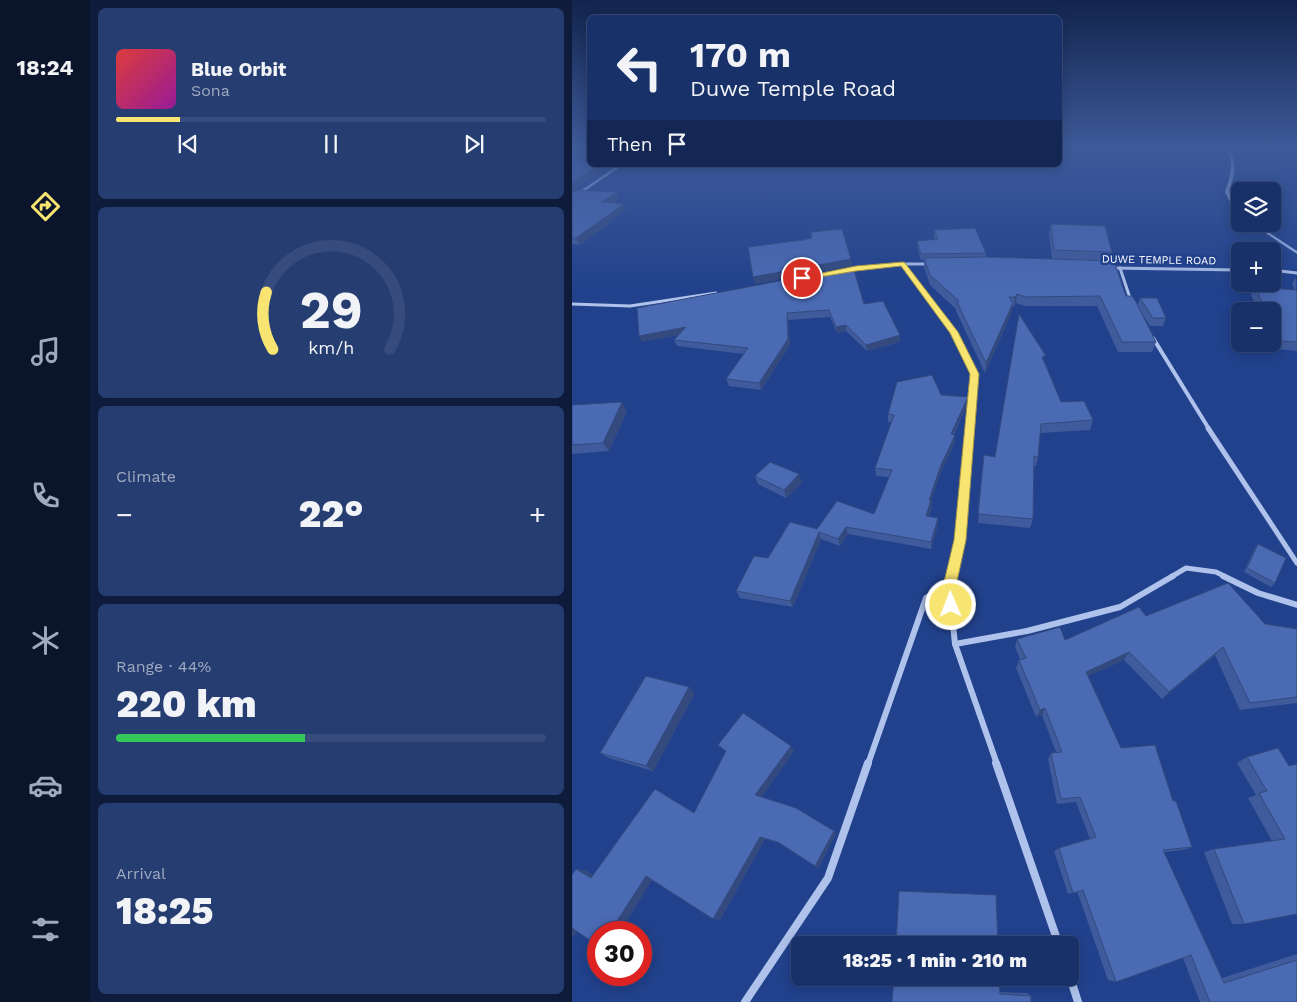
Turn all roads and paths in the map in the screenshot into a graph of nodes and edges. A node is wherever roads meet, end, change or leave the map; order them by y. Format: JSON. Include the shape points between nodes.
{"nodes":[{"id":1,"x":903,"y":264,"type":"junction"},
{"id":2,"x":932,"y":264,"type":"edge"},
{"id":3,"x":1110,"y":268,"type":"edge"},
{"id":4,"x":1120,"y":268,"type":"junction"},
{"id":5,"x":1231,"y":270,"type":"edge"},
{"id":6,"x":1281,"y":271,"type":"edge"},
{"id":7,"x":838,"y":272,"type":"edge"},
{"id":8,"x":1296,"y":273,"type":"edge"},
{"id":9,"x":720,"y":292,"type":"edge"},
{"id":10,"x":572,"y":304,"type":"edge"},
{"id":11,"x":1136,"y":310,"type":"edge"},
{"id":12,"x":1151,"y":336,"type":"edge"},
{"id":13,"x":1296,"y":563,"type":"edge"},
{"id":14,"x":949,"y":586,"type":"junction"},
{"id":15,"x":1296,"y":605,"type":"edge"},
{"id":16,"x":954,"y":644,"type":"junction"},
{"id":17,"x":1056,"y":936,"type":"edge"},
{"id":18,"x":1073,"y":986,"type":"edge"},
{"id":19,"x":745,"y":1002,"type":"edge"},
{"id":20,"x":1078,"y":1002,"type":"edge"}],
"edges":[{"from":1,"to":2,"type":"street"},
{"from":1,"to":7,"type":"street"},
{"from":1,"to":14,"type":"street","via":[[954,332],[974,374],[960,540]]},
{"from":3,"to":4,"type":"street","name":"DUWE TEMPLE ROAD"},
{"from":4,"to":5,"type":"street","name":"DUWE TEMPLE ROAD"},
{"from":4,"to":11,"type":"street"},
{"from":6,"to":8,"type":"street"},
{"from":9,"to":10,"type":"street","via":[[630,306]]},
{"from":12,"to":13,"type":"street"},
{"from":14,"to":16,"type":"street"},
{"from":14,"to":19,"type":"street","via":[[926,598],[828,878]]},
{"from":15,"to":16,"type":"street","via":[[1258,593],[1216,572],[1186,568],[1120,607],[1026,631]]},
{"from":16,"to":17,"type":"street"},
{"from":18,"to":20,"type":"street"}]}
